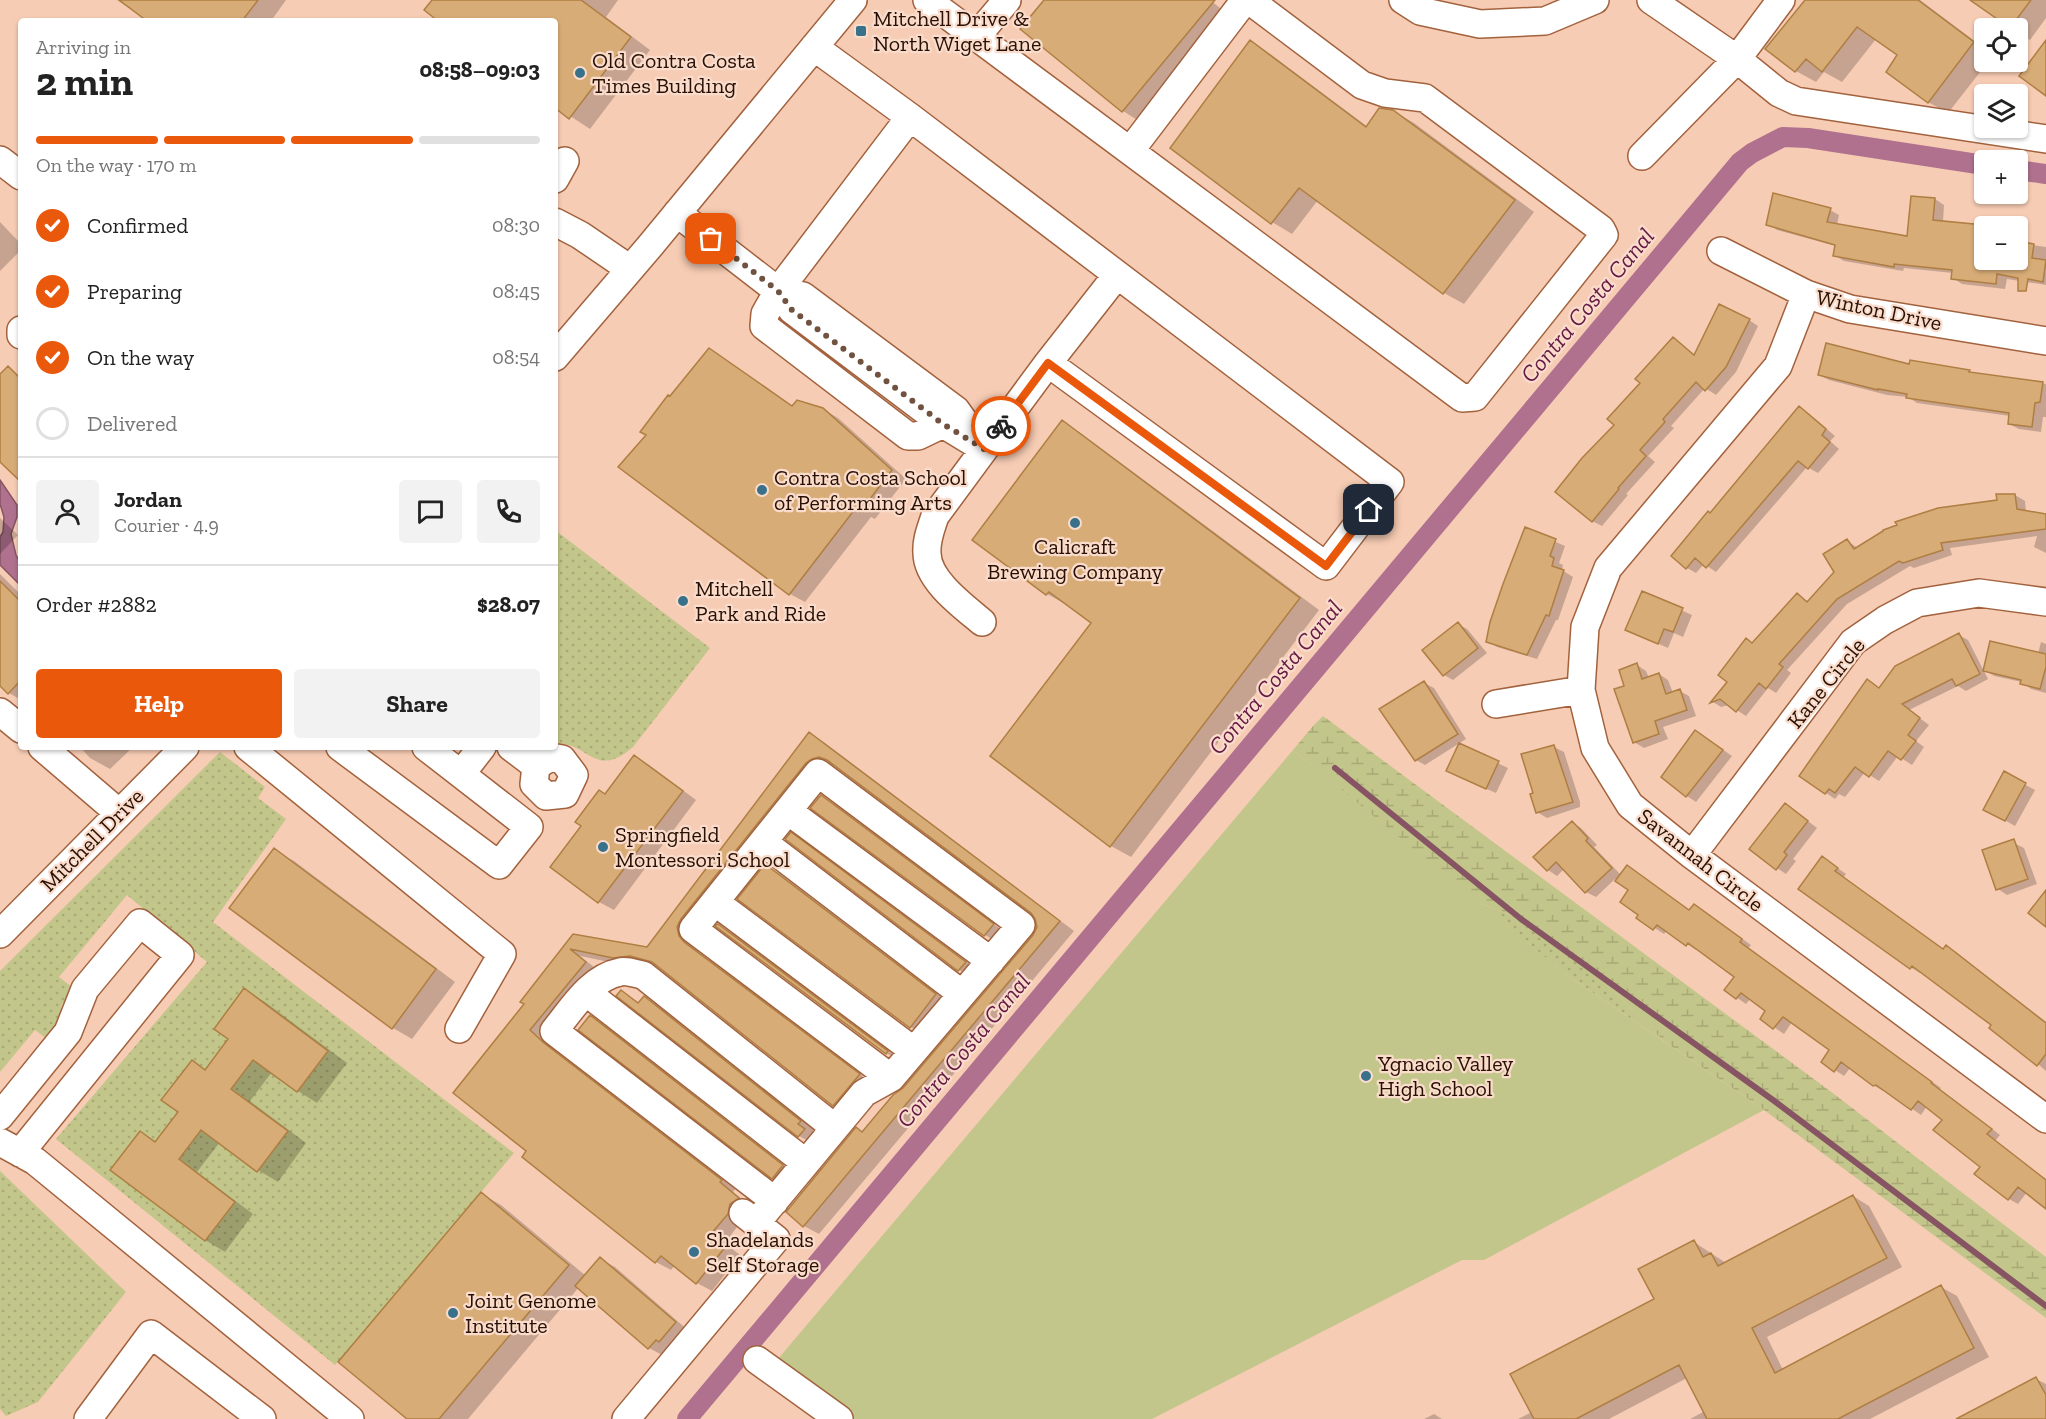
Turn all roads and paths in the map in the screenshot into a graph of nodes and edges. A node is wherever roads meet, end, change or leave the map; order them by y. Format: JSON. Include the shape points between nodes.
{"nodes":[{"id":1,"x":853,"y":0,"type":"edge"},
{"id":2,"x":927,"y":0,"type":"edge"},
{"id":3,"x":1007,"y":0,"type":"edge"},
{"id":4,"x":1247,"y":0,"type":"edge"},
{"id":5,"x":1403,"y":0,"type":"edge"},
{"id":6,"x":1595,"y":0,"type":"edge"},
{"id":7,"x":1651,"y":0,"type":"edge"},
{"id":8,"x":1781,"y":0,"type":"edge"},
{"id":9,"x":976,"y":37,"type":"junction"},
{"id":10,"x":814,"y":47,"type":"junction"},
{"id":11,"x":1737,"y":59,"type":"junction"},
{"id":12,"x":910,"y":117,"type":"junction"},
{"id":13,"x":2046,"y":139,"type":"edge"},
{"id":14,"x":1130,"y":151,"type":"junction"},
{"id":15,"x":1642,"y":156,"type":"dead end"},
{"id":16,"x":0,"y":160,"type":"edge"},
{"id":17,"x":18,"y":174,"type":"edge"},
{"id":18,"x":677,"y":213,"type":"junction"},
{"id":19,"x":559,"y":233,"type":"edge"},
{"id":20,"x":1721,"y":250,"type":"dead end"},
{"id":21,"x":630,"y":269,"type":"junction"},
{"id":22,"x":1117,"y":274,"type":"junction"},
{"id":23,"x":778,"y":291,"type":"junction"},
{"id":24,"x":1806,"y":294,"type":"junction"},
{"id":25,"x":2046,"y":341,"type":"edge"},
{"id":26,"x":558,"y":353,"type":"edge"},
{"id":27,"x":1048,"y":363,"type":"junction"},
{"id":28,"x":984,"y":449,"type":"junction"},
{"id":29,"x":2046,"y":602,"type":"edge"},
{"id":30,"x":982,"y":622,"type":"dead end"},
{"id":31,"x":1581,"y":690,"type":"junction"},
{"id":32,"x":1496,"y":705,"type":"dead end"},
{"id":33,"x":0,"y":712,"type":"edge"},
{"id":34,"x":18,"y":727,"type":"edge"},
{"id":35,"x":46,"y":750,"type":"edge"},
{"id":36,"x":182,"y":750,"type":"edge"},
{"id":37,"x":252,"y":750,"type":"edge"},
{"id":38,"x":344,"y":750,"type":"edge"},
{"id":39,"x":430,"y":750,"type":"edge"},
{"id":40,"x":480,"y":750,"type":"edge"},
{"id":41,"x":515,"y":750,"type":"edge"},
{"id":42,"x":536,"y":766,"type":"dead end"},
{"id":43,"x":461,"y":774,"type":"junction"},
{"id":44,"x":788,"y":811,"type":"junction"},
{"id":45,"x":119,"y":813,"type":"junction"},
{"id":46,"x":763,"y":842,"type":"junction"},
{"id":47,"x":1692,"y":855,"type":"junction"},
{"id":48,"x":715,"y":902,"type":"junction"},
{"id":49,"x":0,"y":934,"type":"edge"},
{"id":50,"x":991,"y":961,"type":"junction"},
{"id":51,"x":586,"y":992,"type":"junction"},
{"id":52,"x":962,"y":994,"type":"junction"},
{"id":53,"x":459,"y":1029,"type":"dead end"},
{"id":54,"x":914,"y":1051,"type":"junction"},
{"id":55,"x":891,"y":1078,"type":"junction"},
{"id":56,"x":0,"y":1116,"type":"edge"},
{"id":57,"x":2046,"y":1119,"type":"edge"},
{"id":58,"x":835,"y":1128,"type":"junction"},
{"id":59,"x":10,"y":1147,"type":"edge"},
{"id":60,"x":806,"y":1163,"type":"junction"},
{"id":61,"x":775,"y":1201,"type":"junction"},
{"id":62,"x":757,"y":1360,"type":"dead end"},
{"id":63,"x":88,"y":1419,"type":"edge"},
{"id":64,"x":262,"y":1419,"type":"edge"},
{"id":65,"x":350,"y":1419,"type":"edge"},
{"id":66,"x":626,"y":1419,"type":"edge"},
{"id":67,"x":839,"y":1419,"type":"edge"}],
"edges":[{"from":1,"to":10,"type":"street"},
{"from":2,"to":9,"type":"street"},
{"from":3,"to":9,"type":"street"},
{"from":4,"to":14,"type":"street"},
{"from":4,"to":14,"type":"street","via":[[1362,85],[1384,93],[1425,98],[1601,229],[1604,236],[1475,396],[1462,398]]},
{"from":5,"to":6,"type":"street","via":[[1419,11],[1480,24],[1545,21]]},
{"from":7,"to":11,"type":"street"},
{"from":8,"to":11,"type":"street"},
{"from":9,"to":14,"type":"street"},
{"from":10,"to":12,"type":"street"},
{"from":10,"to":18,"type":"street"},
{"from":11,"to":13,"type":"street","via":[[1779,93],[1796,101]]},
{"from":11,"to":15,"type":"street"},
{"from":12,"to":22,"type":"street"},
{"from":12,"to":23,"type":"street"},
{"from":16,"to":17,"type":"street"},
{"from":18,"to":21,"type":"street"},
{"from":18,"to":23,"type":"street"},
{"from":19,"to":21,"type":"street","via":[[580,235]]},
{"from":20,"to":24,"type":"street","name":"Winton Drive"},
{"from":21,"to":26,"type":"street"},
{"from":22,"to":27,"type":"street"},
{"from":22,"to":27,"type":"street","via":[[1390,482],[1326,566]]},
{"from":23,"to":28,"type":"street","via":[[803,296],[956,410]]},
{"from":23,"to":28,"type":"street","via":[[765,314],[764,326],[908,436],[918,436],[943,424]]},
{"from":24,"to":25,"type":"street","name":"Winton Drive","via":[[1850,309]]},
{"from":24,"to":31,"type":"street","name":"Savannah Circle","via":[[1778,366],[1608,568],[1585,627]]},
{"from":27,"to":28,"type":"street"},
{"from":28,"to":30,"type":"street","via":[[935,516],[926,556],[948,593]]},
{"from":29,"to":47,"type":"street","name":"Kane Circle","via":[[1979,593],[1917,603],[1853,642]]},
{"from":31,"to":32,"type":"street"},
{"from":31,"to":47,"type":"street","name":"Savannah Circle","via":[[1595,748],[1630,806]]},
{"from":33,"to":34,"type":"street"},
{"from":35,"to":45,"type":"street"},
{"from":36,"to":45,"type":"street","name":"Mitchell Drive"},
{"from":37,"to":53,"type":"street","via":[[502,954]]},
{"from":38,"to":43,"type":"street","via":[[499,865],[529,827]]},
{"from":39,"to":43,"type":"street"},
{"from":40,"to":43,"type":"street"},
{"from":41,"to":42,"type":"street"},
{"from":44,"to":46,"type":"street"},
{"from":44,"to":50,"type":"street"},
{"from":44,"to":50,"type":"street","via":[[818,773],[1021,925]]},
{"from":45,"to":49,"type":"street","name":"Mitchell Drive"},
{"from":46,"to":48,"type":"street"},
{"from":46,"to":52,"type":"street"},
{"from":47,"to":57,"type":"street","name":"Savannah Circle"},
{"from":48,"to":54,"type":"street"},
{"from":48,"to":55,"type":"street","via":[[693,929]]},
{"from":50,"to":52,"type":"street"},
{"from":51,"to":58,"type":"street","via":[[603,978],[621,971],[643,975]]},
{"from":51,"to":60,"type":"street"},
{"from":51,"to":61,"type":"street","via":[[554,1031]]},
{"from":52,"to":54,"type":"street"},
{"from":54,"to":55,"type":"street"},
{"from":55,"to":58,"type":"street","via":[[864,1093]]},
{"from":56,"to":59,"type":"street","via":[[68,1032],[85,989],[140,923],[180,955]]},
{"from":58,"to":60,"type":"street"},
{"from":59,"to":65,"type":"street","via":[[34,1161]]},
{"from":60,"to":61,"type":"street"},
{"from":61,"to":66,"type":"street","via":[[750,1218],[776,1239]]},
{"from":62,"to":67,"type":"street"},
{"from":63,"to":64,"type":"street","via":[[152,1334]]}]}
